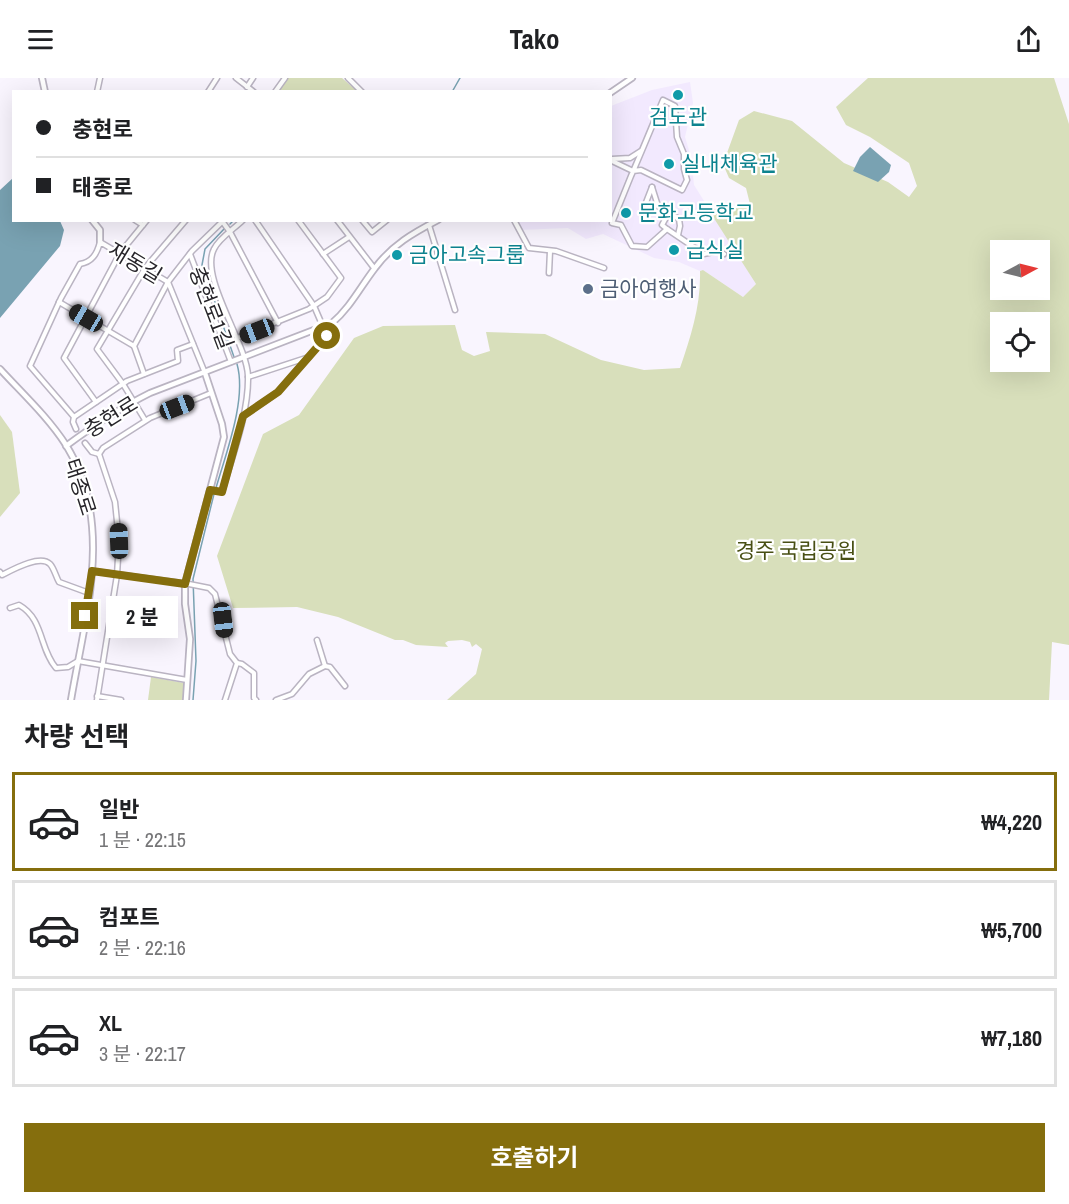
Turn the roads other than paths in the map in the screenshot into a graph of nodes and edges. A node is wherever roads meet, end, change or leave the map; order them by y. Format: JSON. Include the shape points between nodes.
{"nodes":[{"id":1,"x":236,"y":78,"type":"edge"},
{"id":2,"x":253,"y":78,"type":"edge"},
{"id":3,"x":348,"y":78,"type":"edge"},
{"id":4,"x":632,"y":78,"type":"edge"},
{"id":5,"x":247,"y":87,"type":"junction"},
{"id":6,"x":251,"y":90,"type":"edge"},
{"id":7,"x":360,"y":90,"type":"edge"},
{"id":8,"x":612,"y":92,"type":"edge"},
{"id":9,"x":642,"y":151,"type":"junction"},
{"id":10,"x":612,"y":159,"type":"edge"},
{"id":11,"x":612,"y":160,"type":"edge"},
{"id":12,"x":633,"y":171,"type":"junction"},
{"id":13,"x":645,"y":204,"type":"dead end"},
{"id":14,"x":674,"y":214,"type":"junction"},
{"id":15,"x":94,"y":222,"type":"edge"},
{"id":16,"x":138,"y":222,"type":"edge"},
{"id":17,"x":145,"y":222,"type":"edge"},
{"id":18,"x":184,"y":222,"type":"edge"},
{"id":19,"x":222,"y":222,"type":"edge"},
{"id":20,"x":224,"y":222,"type":"edge"},
{"id":21,"x":241,"y":222,"type":"edge"},
{"id":22,"x":256,"y":222,"type":"edge"},
{"id":23,"x":299,"y":222,"type":"edge"},
{"id":24,"x":338,"y":222,"type":"edge"},
{"id":25,"x":364,"y":222,"type":"edge"},
{"id":26,"x":384,"y":222,"type":"edge"},
{"id":27,"x":434,"y":222,"type":"edge"},
{"id":28,"x":515,"y":222,"type":"edge"},
{"id":29,"x":143,"y":225,"type":"junction"},
{"id":30,"x":429,"y":225,"type":"junction"},
{"id":31,"x":667,"y":229,"type":"junction"},
{"id":32,"x":230,"y":232,"type":"junction"},
{"id":33,"x":678,"y":235,"type":"junction"},
{"id":34,"x":349,"y":237,"type":"junction"},
{"id":35,"x":100,"y":242,"type":"junction"},
{"id":36,"x":550,"y":251,"type":"junction"},
{"id":37,"x":120,"y":253,"type":"junction"},
{"id":38,"x":190,"y":254,"type":"junction"},
{"id":39,"x":322,"y":254,"type":"junction"},
{"id":40,"x":724,"y":254,"type":"dead end"},
{"id":41,"x":145,"y":268,"type":"junction"},
{"id":42,"x":374,"y":268,"type":"junction"},
{"id":43,"x":604,"y":268,"type":"dead end"},
{"id":44,"x":549,"y":273,"type":"dead end"},
{"id":45,"x":168,"y":282,"type":"junction"},
{"id":46,"x":59,"y":302,"type":"junction"},
{"id":47,"x":314,"y":306,"type":"junction"},
{"id":48,"x":456,"y":310,"type":"dead end"},
{"id":49,"x":86,"y":318,"type":"junction"},
{"id":50,"x":278,"y":323,"type":"junction"},
{"id":51,"x":325,"y":327,"type":"junction"},
{"id":52,"x":107,"y":330,"type":"junction"},
{"id":53,"x":237,"y":338,"type":"junction"},
{"id":54,"x":193,"y":344,"type":"junction"},
{"id":55,"x":134,"y":346,"type":"junction"},
{"id":56,"x":312,"y":354,"type":"junction"},
{"id":57,"x":244,"y":358,"type":"junction"},
{"id":58,"x":231,"y":362,"type":"junction"},
{"id":59,"x":0,"y":369,"type":"edge"},
{"id":60,"x":204,"y":373,"type":"junction"},
{"id":61,"x":144,"y":374,"type":"junction"},
{"id":62,"x":248,"y":377,"type":"junction"},
{"id":63,"x":123,"y":384,"type":"junction"},
{"id":64,"x":211,"y":393,"type":"junction"},
{"id":65,"x":134,"y":401,"type":"junction"},
{"id":66,"x":96,"y":402,"type":"junction"},
{"id":67,"x":243,"y":416,"type":"junction"},
{"id":68,"x":74,"y":417,"type":"junction"},
{"id":69,"x":146,"y":420,"type":"junction"},
{"id":70,"x":76,"y":429,"type":"dead end"},
{"id":71,"x":84,"y":443,"type":"dead end"},
{"id":72,"x":66,"y":446,"type":"junction"},
{"id":73,"x":99,"y":454,"type":"junction"},
{"id":74,"x":210,"y":490,"type":"junction"},
{"id":75,"x":92,"y":571,"type":"junction"},
{"id":76,"x":0,"y":572,"type":"edge"},
{"id":77,"x":117,"y":575,"type":"junction"},
{"id":78,"x":185,"y":584,"type":"junction"},
{"id":79,"x":88,"y":593,"type":"junction"},
{"id":80,"x":10,"y":608,"type":"dead end"},
{"id":81,"x":317,"y":640,"type":"dead end"},
{"id":82,"x":78,"y":661,"type":"junction"},
{"id":83,"x":237,"y":663,"type":"junction"},
{"id":84,"x":102,"y":666,"type":"junction"},
{"id":85,"x":325,"y":666,"type":"junction"},
{"id":86,"x":188,"y":680,"type":"junction"},
{"id":87,"x":345,"y":686,"type":"dead end"},
{"id":88,"x":97,"y":698,"type":"edge"},
{"id":89,"x":71,"y":700,"type":"edge"},
{"id":90,"x":121,"y":700,"type":"edge"},
{"id":91,"x":186,"y":700,"type":"edge"},
{"id":92,"x":225,"y":700,"type":"edge"},
{"id":93,"x":256,"y":700,"type":"edge"},
{"id":94,"x":276,"y":700,"type":"edge"}],
"edges":[{"from":1,"to":5,"type":"street"},
{"from":2,"to":5,"type":"street"},
{"from":3,"to":7,"type":"street"},
{"from":4,"to":8,"type":"street"},
{"from":5,"to":6,"type":"street"},
{"from":9,"to":10,"type":"street","via":[[630,158]]},
{"from":9,"to":12,"type":"street"},
{"from":9,"to":12,"type":"street","via":[[663,100],[675,106],[687,180],[682,190],[641,170]]},
{"from":11,"to":12,"type":"street"},
{"from":12,"to":31,"type":"street","via":[[612,223],[621,225],[632,246],[647,247]]},
{"from":13,"to":14,"type":"street","via":[[652,187],[658,206]]},
{"from":14,"to":31,"type":"street","via":[[668,214],[663,221]]},
{"from":14,"to":33,"type":"street","via":[[679,219]]},
{"from":15,"to":35,"type":"street","name":"재동길","via":[[100,230]]},
{"from":16,"to":29,"type":"street"},
{"from":17,"to":29,"type":"street"},
{"from":18,"to":41,"type":"street"},
{"from":19,"to":38,"type":"street"},
{"from":20,"to":32,"type":"street"},
{"from":21,"to":32,"type":"street"},
{"from":22,"to":47,"type":"street"},
{"from":23,"to":39,"type":"street"},
{"from":24,"to":34,"type":"street"},
{"from":25,"to":26,"type":"street","via":[[372,232]]},
{"from":27,"to":30,"type":"street","name":"충현로"},
{"from":28,"to":36,"type":"street","via":[[529,248]]},
{"from":29,"to":37,"type":"street"},
{"from":30,"to":42,"type":"street","name":"충현로","via":[[398,243]]},
{"from":30,"to":48,"type":"street"},
{"from":31,"to":33,"type":"street"},
{"from":32,"to":50,"type":"street"},
{"from":32,"to":53,"type":"street","via":[[211,256],[215,282]]},
{"from":33,"to":40,"type":"street","via":[[704,254]]},
{"from":34,"to":39,"type":"street"},
{"from":34,"to":42,"type":"street"},
{"from":35,"to":37,"type":"street","name":"재동길"},
{"from":35,"to":46,"type":"street","via":[[91,260],[80,264]]},
{"from":36,"to":43,"type":"street"},
{"from":36,"to":44,"type":"street"},
{"from":37,"to":41,"type":"street","name":"재동길"},
{"from":37,"to":49,"type":"street"},
{"from":38,"to":45,"type":"street"},
{"from":38,"to":58,"type":"street","name":"충현로1길"},
{"from":39,"to":47,"type":"street","via":[[340,278],[327,297]]},
{"from":41,"to":45,"type":"street","name":"재동길"},
{"from":41,"to":52,"type":"street"},
{"from":42,"to":51,"type":"street","name":"충현로","via":[[343,312]]},
{"from":45,"to":54,"type":"street","name":"재동길"},
{"from":45,"to":55,"type":"street"},
{"from":46,"to":49,"type":"street"},
{"from":46,"to":68,"type":"street","via":[[30,366]]},
{"from":47,"to":50,"type":"street"},
{"from":47,"to":51,"type":"street"},
{"from":49,"to":52,"type":"street"},
{"from":49,"to":66,"type":"street","via":[[64,358]]},
{"from":50,"to":53,"type":"street"},
{"from":51,"to":56,"type":"street","name":"충현로","via":[[327,336]]},
{"from":51,"to":57,"type":"street","name":"충현로"},
{"from":52,"to":55,"type":"street"},
{"from":52,"to":63,"type":"street","via":[[97,349]]},
{"from":53,"to":57,"type":"street"},
{"from":54,"to":60,"type":"street","name":"재동길"},
{"from":54,"to":61,"type":"street","via":[[177,350],[178,361]]},
{"from":55,"to":61,"type":"street"},
{"from":56,"to":62,"type":"street"},
{"from":56,"to":67,"type":"street","name":"충현로","via":[[278,392]]},
{"from":57,"to":58,"type":"street","name":"충현로"},
{"from":57,"to":62,"type":"street"},
{"from":58,"to":60,"type":"street","name":"충현로"},
{"from":59,"to":72,"type":"street","name":"태종로"},
{"from":60,"to":64,"type":"street"},
{"from":60,"to":65,"type":"street","name":"충현로"},
{"from":61,"to":63,"type":"street"},
{"from":62,"to":67,"type":"street"},
{"from":63,"to":65,"type":"street"},
{"from":63,"to":66,"type":"street"},
{"from":64,"to":69,"type":"street"},
{"from":64,"to":74,"type":"street","via":[[224,432]]},
{"from":65,"to":69,"type":"street"},
{"from":65,"to":72,"type":"street","name":"충현로"},
{"from":66,"to":68,"type":"street"},
{"from":67,"to":74,"type":"street","via":[[222,492]]},
{"from":68,"to":70,"type":"street"},
{"from":69,"to":73,"type":"street"},
{"from":71,"to":73,"type":"street"},
{"from":72,"to":75,"type":"street","name":"태종로","via":[[91,510]]},
{"from":73,"to":77,"type":"street","via":[[117,517]]},
{"from":74,"to":78,"type":"street"},
{"from":75,"to":77,"type":"street"},
{"from":75,"to":79,"type":"street","name":"태종로"},
{"from":76,"to":79,"type":"street","via":[[44,561],[50,563],[59,582]]},
{"from":77,"to":78,"type":"street"},
{"from":77,"to":84,"type":"street"},
{"from":78,"to":83,"type":"street","via":[[208,588],[215,594],[230,654]]},
{"from":78,"to":86,"type":"street","via":[[190,639]]},
{"from":79,"to":82,"type":"street","name":"태종로"},
{"from":80,"to":82,"type":"street","via":[[19,605],[39,624],[56,668]]},
{"from":81,"to":85,"type":"street"},
{"from":82,"to":84,"type":"street"},
{"from":82,"to":89,"type":"street","name":"태종로"},
{"from":83,"to":92,"type":"street"},
{"from":83,"to":93,"type":"street","via":[[254,673]]},
{"from":84,"to":86,"type":"street"},
{"from":84,"to":88,"type":"street"},
{"from":85,"to":87,"type":"street"},
{"from":85,"to":94,"type":"street","via":[[309,674],[292,694]]},
{"from":86,"to":91,"type":"street"},
{"from":88,"to":90,"type":"street"}]}
